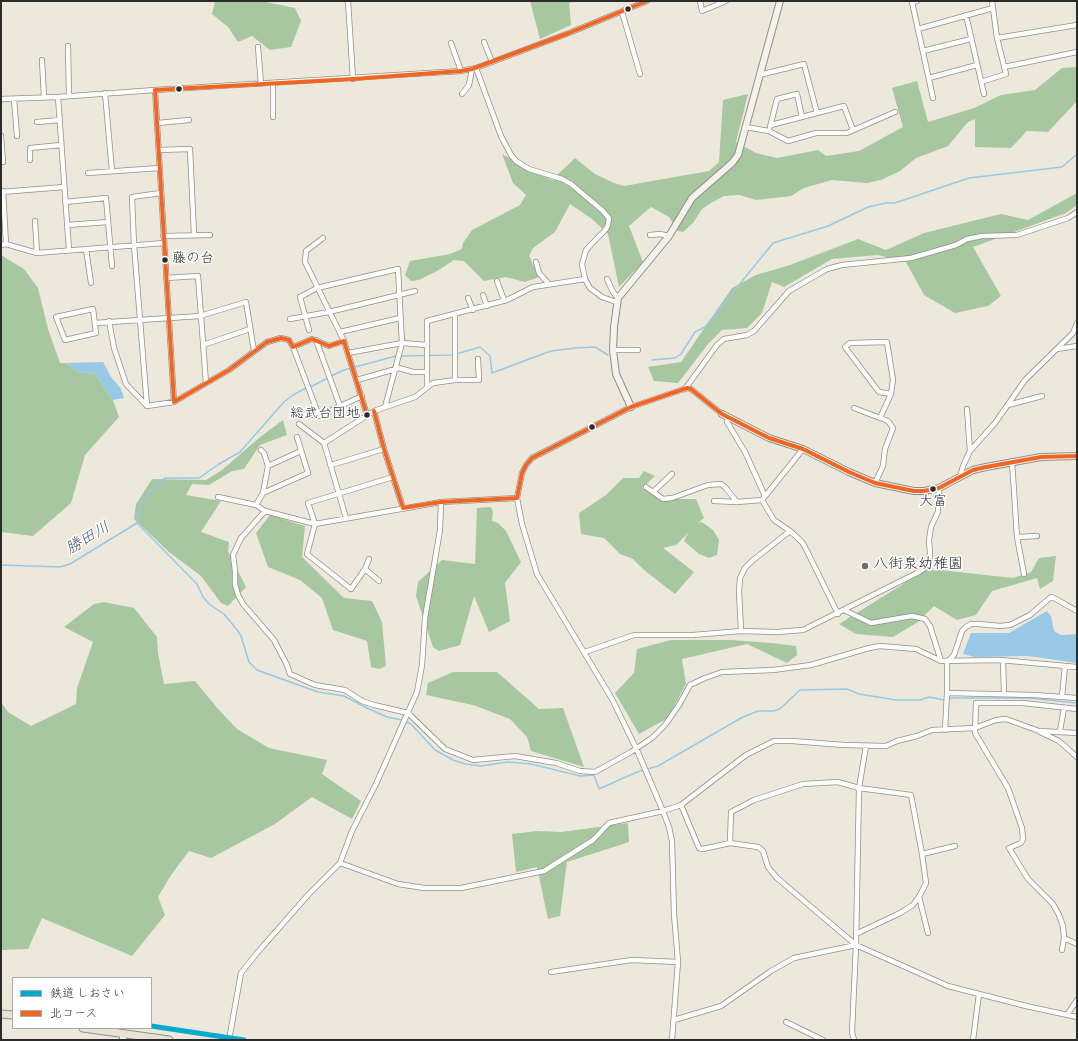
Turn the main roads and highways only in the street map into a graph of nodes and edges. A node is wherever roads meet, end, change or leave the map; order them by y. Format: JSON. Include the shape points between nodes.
{"nodes":[{"id":1,"x":1,"y":1014,"type":"edge"},
{"id":2,"x":12,"y":1015,"type":"edge"},
{"id":3,"x":88,"y":1029,"type":"edge"},
{"id":4,"x":123,"y":1037,"type":"edge"},
{"id":5,"x":169,"y":1040,"type":"edge"}],
"edges":[{"from":1,"to":2,"type":"main road"},
{"from":3,"to":4,"type":"main road"},
{"from":4,"to":5,"type":"main road"}]}
